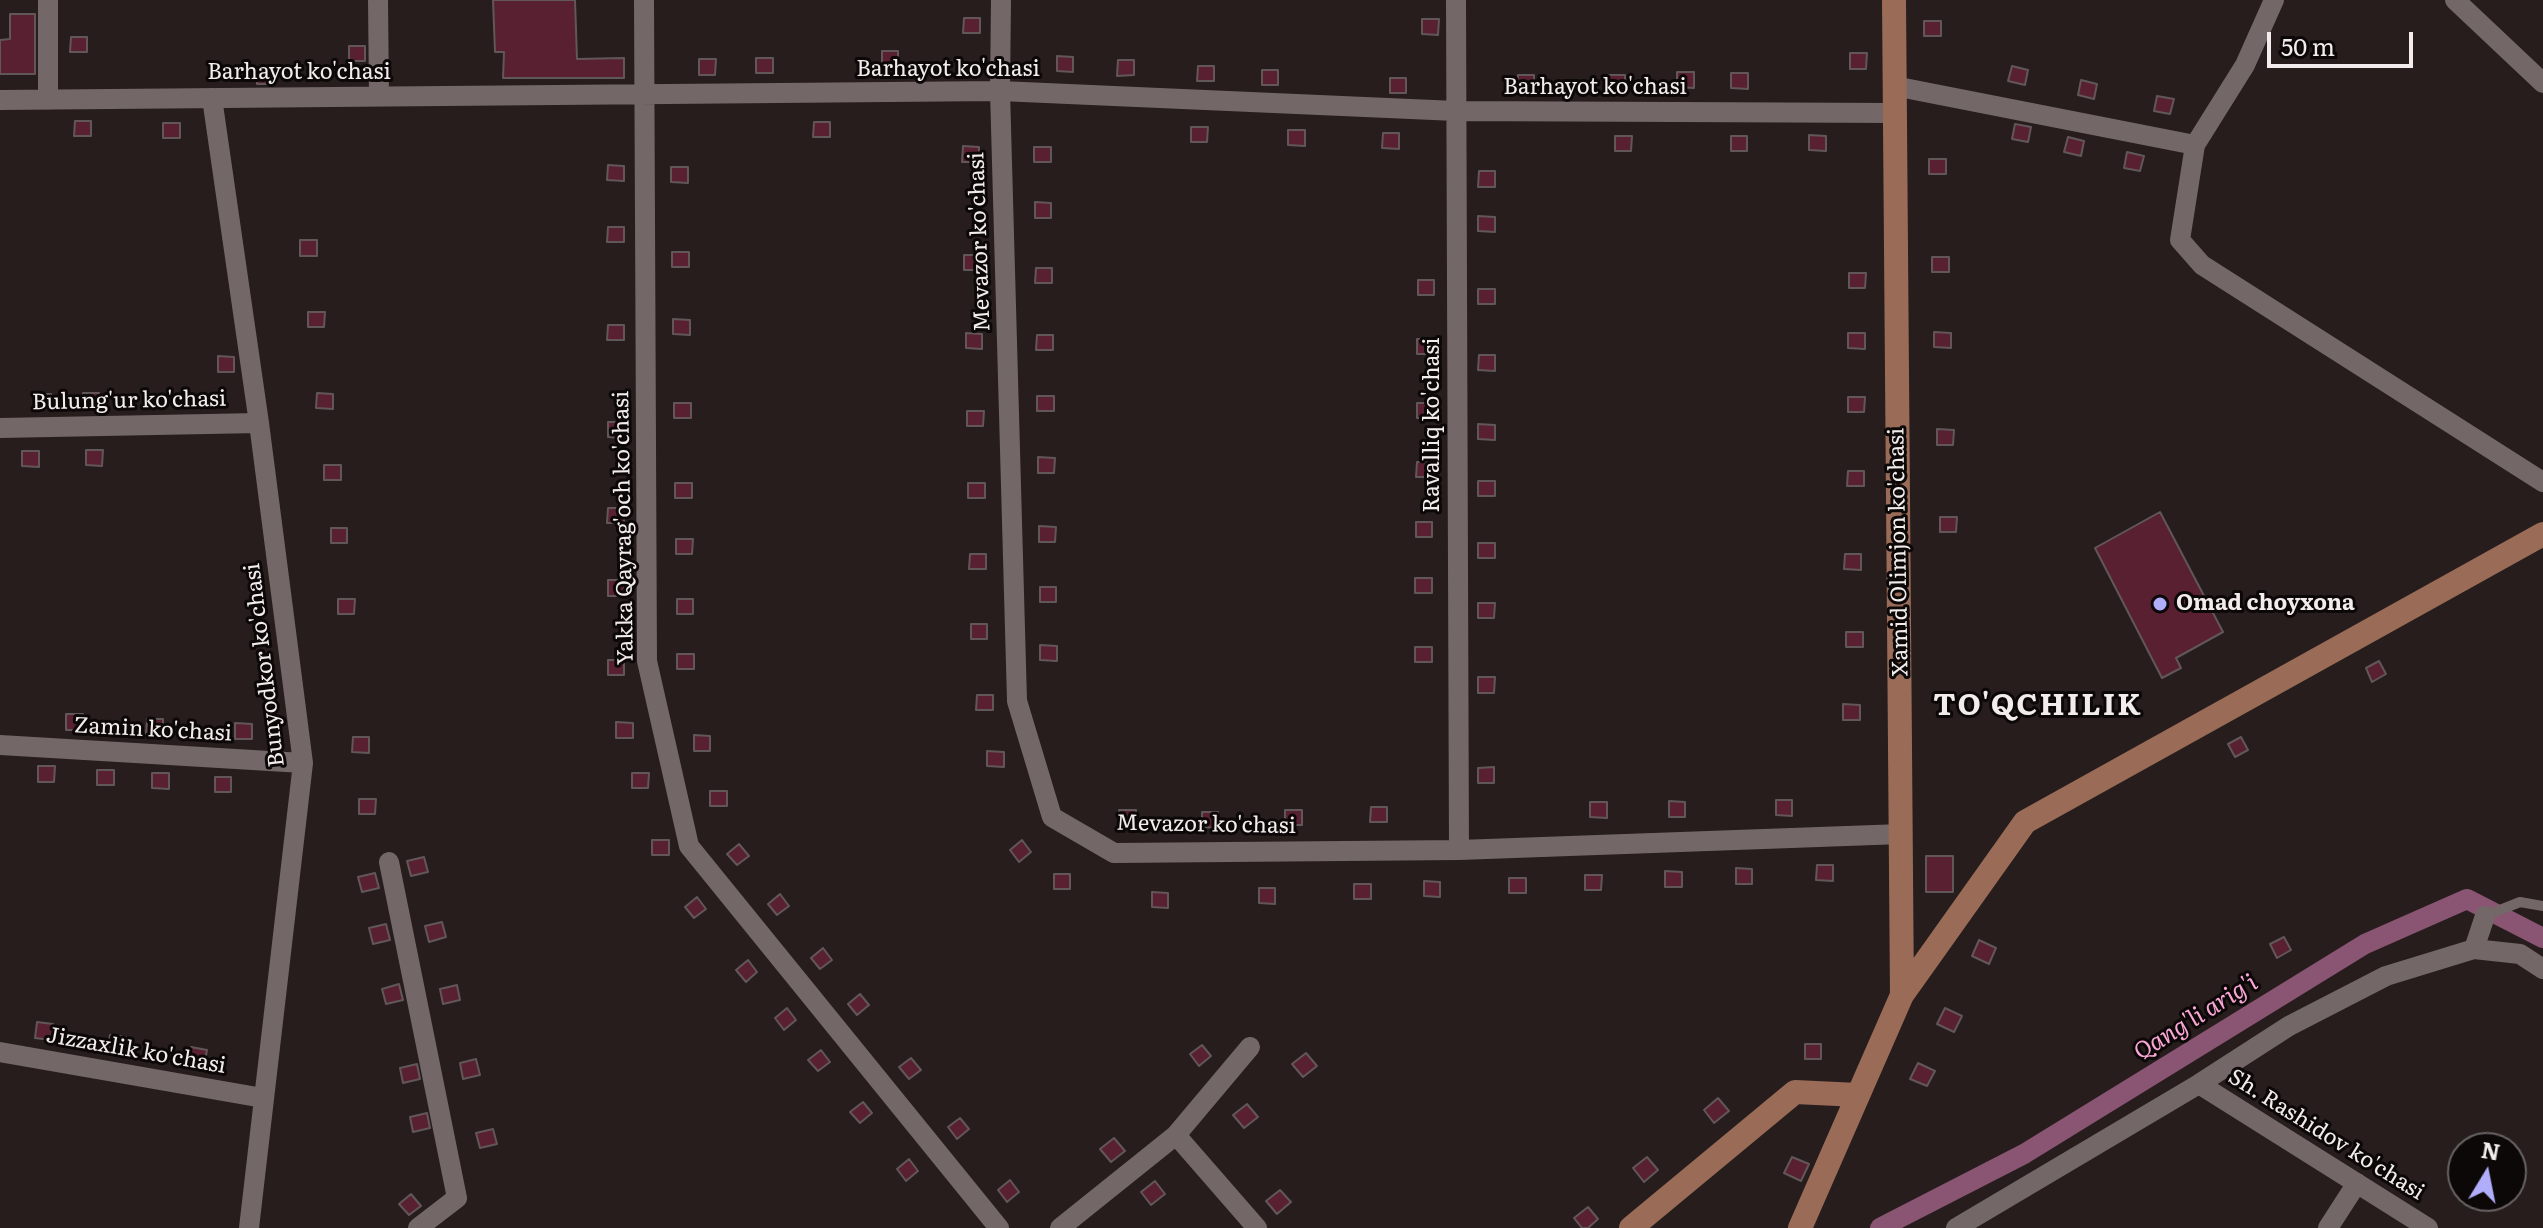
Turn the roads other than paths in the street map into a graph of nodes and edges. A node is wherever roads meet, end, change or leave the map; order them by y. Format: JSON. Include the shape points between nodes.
{"nodes":[{"id":1,"x":48,"y":0,"type":"edge"},
{"id":2,"x":378,"y":0,"type":"edge"},
{"id":3,"x":644,"y":0,"type":"edge"},
{"id":4,"x":1001,"y":0,"type":"edge"},
{"id":5,"x":1456,"y":0,"type":"edge"},
{"id":6,"x":1894,"y":0,"type":"edge"},
{"id":7,"x":2274,"y":0,"type":"edge"},
{"id":8,"x":2455,"y":0,"type":"edge"},
{"id":9,"x":2543,"y":83,"type":"edge"},
{"id":10,"x":1894,"y":86,"type":"junction"},
{"id":11,"x":1000,"y":91,"type":"junction"},
{"id":12,"x":379,"y":96,"type":"junction"},
{"id":13,"x":643,"y":96,"type":"junction"},
{"id":14,"x":212,"y":98,"type":"junction"},
{"id":15,"x":0,"y":100,"type":"edge"},
{"id":16,"x":48,"y":100,"type":"junction"},
{"id":17,"x":1456,"y":111,"type":"junction"},
{"id":18,"x":1895,"y":113,"type":"junction"},
{"id":19,"x":2195,"y":145,"type":"junction"},
{"id":20,"x":259,"y":423,"type":"junction"},
{"id":21,"x":0,"y":428,"type":"edge"},
{"id":22,"x":2543,"y":482,"type":"edge"},
{"id":23,"x":2543,"y":534,"type":"edge"},
{"id":24,"x":0,"y":745,"type":"edge"},
{"id":25,"x":303,"y":763,"type":"junction"},
{"id":26,"x":1902,"y":834,"type":"junction"},
{"id":27,"x":1459,"y":850,"type":"junction"},
{"id":28,"x":389,"y":862,"type":"dead end"},
{"id":29,"x":2543,"y":906,"type":"edge"},
{"id":30,"x":2485,"y":916,"type":"joint"},
{"id":31,"x":2474,"y":949,"type":"junction"},
{"id":32,"x":2543,"y":969,"type":"edge"},
{"id":33,"x":1902,"y":995,"type":"junction"},
{"id":34,"x":1250,"y":1047,"type":"dead end"},
{"id":35,"x":0,"y":1052,"type":"edge"},
{"id":36,"x":2199,"y":1084,"type":"junction"},
{"id":37,"x":1858,"y":1095,"type":"junction"},
{"id":38,"x":263,"y":1098,"type":"junction"},
{"id":39,"x":1176,"y":1135,"type":"junction"},
{"id":40,"x":2357,"y":1183,"type":"junction"},
{"id":41,"x":249,"y":1228,"type":"edge"},
{"id":42,"x":418,"y":1228,"type":"edge"},
{"id":43,"x":999,"y":1228,"type":"edge"},
{"id":44,"x":1060,"y":1228,"type":"edge"},
{"id":45,"x":1257,"y":1228,"type":"edge"},
{"id":46,"x":1631,"y":1228,"type":"edge"},
{"id":47,"x":1800,"y":1228,"type":"edge"},
{"id":48,"x":1956,"y":1228,"type":"edge"},
{"id":49,"x":2328,"y":1228,"type":"edge"},
{"id":50,"x":2428,"y":1228,"type":"edge"}],
"edges":[{"from":1,"to":16,"type":"street"},
{"from":2,"to":12,"type":"street"},
{"from":3,"to":13,"type":"street","name":"Yakka Qayrag'och ko'chasi"},
{"from":4,"to":11,"type":"street","name":"Mevazor ko'chasi"},
{"from":5,"to":17,"type":"street","name":"Ravalliq ko'chasi"},
{"from":6,"to":10,"type":"main road","name":"Xamid Olimjon ko'chasi"},
{"from":7,"to":19,"type":"street","via":[[2245,65]]},
{"from":8,"to":9,"type":"street"},
{"from":10,"to":18,"type":"main road","name":"Xamid Olimjon ko'chasi"},
{"from":10,"to":19,"type":"street"},
{"from":11,"to":13,"type":"street","name":"Barhayot ko'chasi"},
{"from":11,"to":17,"type":"street","name":"Barhayot ko'chasi"},
{"from":11,"to":27,"type":"street","name":"Mevazor ko'chasi","via":[[1017,701],[1052,817],[1114,853]]},
{"from":12,"to":13,"type":"street","name":"Barhayot ko'chasi"},
{"from":12,"to":14,"type":"street","name":"Barhayot ko'chasi"},
{"from":13,"to":43,"type":"street","name":"Yakka Qayrag'och ko'chasi","via":[[647,661],[689,846]]},
{"from":14,"to":16,"type":"street","name":"Barhayot ko'chasi"},
{"from":14,"to":20,"type":"street","name":"Bunyodkor ko'chasi"},
{"from":15,"to":16,"type":"street","name":"Barhayot ko'chasi"},
{"from":17,"to":18,"type":"street","name":"Barhayot ko'chasi"},
{"from":17,"to":27,"type":"street","name":"Ravalliq ko'chasi"},
{"from":18,"to":26,"type":"main road","name":"Xamid Olimjon ko'chasi"},
{"from":19,"to":22,"type":"street","via":[[2180,240],[2202,265]]},
{"from":20,"to":21,"type":"street","name":"Bulung'ur ko'chasi"},
{"from":20,"to":25,"type":"street","name":"Bunyodkor ko'chasi"},
{"from":23,"to":33,"type":"main road","via":[[2025,822]]},
{"from":24,"to":25,"type":"street","name":"Zamin ko'chasi"},
{"from":25,"to":38,"type":"street","name":"Bunyodkor ko'chasi"},
{"from":26,"to":27,"type":"street","name":"Mevazor ko'chasi"},
{"from":26,"to":33,"type":"main road","name":"Xamid Olimjon ko'chasi"},
{"from":28,"to":42,"type":"street","via":[[457,1198]]},
{"from":29,"to":30,"type":"lane","via":[[2520,902]]},
{"from":30,"to":31,"type":"street"},
{"from":31,"to":32,"type":"street","via":[[2520,954]]},
{"from":31,"to":36,"type":"street","via":[[2386,976],[2289,1026]]},
{"from":33,"to":37,"type":"main road","name":"Xamid Olimjon ko'chasi"},
{"from":34,"to":39,"type":"street"},
{"from":35,"to":38,"type":"street","name":"Jizzaxlik ko'chasi"},
{"from":36,"to":40,"type":"street","name":"Sh. Rashidov ko'chasi"},
{"from":36,"to":48,"type":"street"},
{"from":37,"to":46,"type":"main road","via":[[1795,1092]]},
{"from":37,"to":47,"type":"main road","name":"Xamid Olimjon ko'chasi"},
{"from":38,"to":41,"type":"street","name":"Bunyodkor ko'chasi"},
{"from":39,"to":44,"type":"street"},
{"from":39,"to":45,"type":"street"},
{"from":40,"to":49,"type":"street"},
{"from":40,"to":50,"type":"street","name":"Sh. Rashidov ko'chasi"}]}
